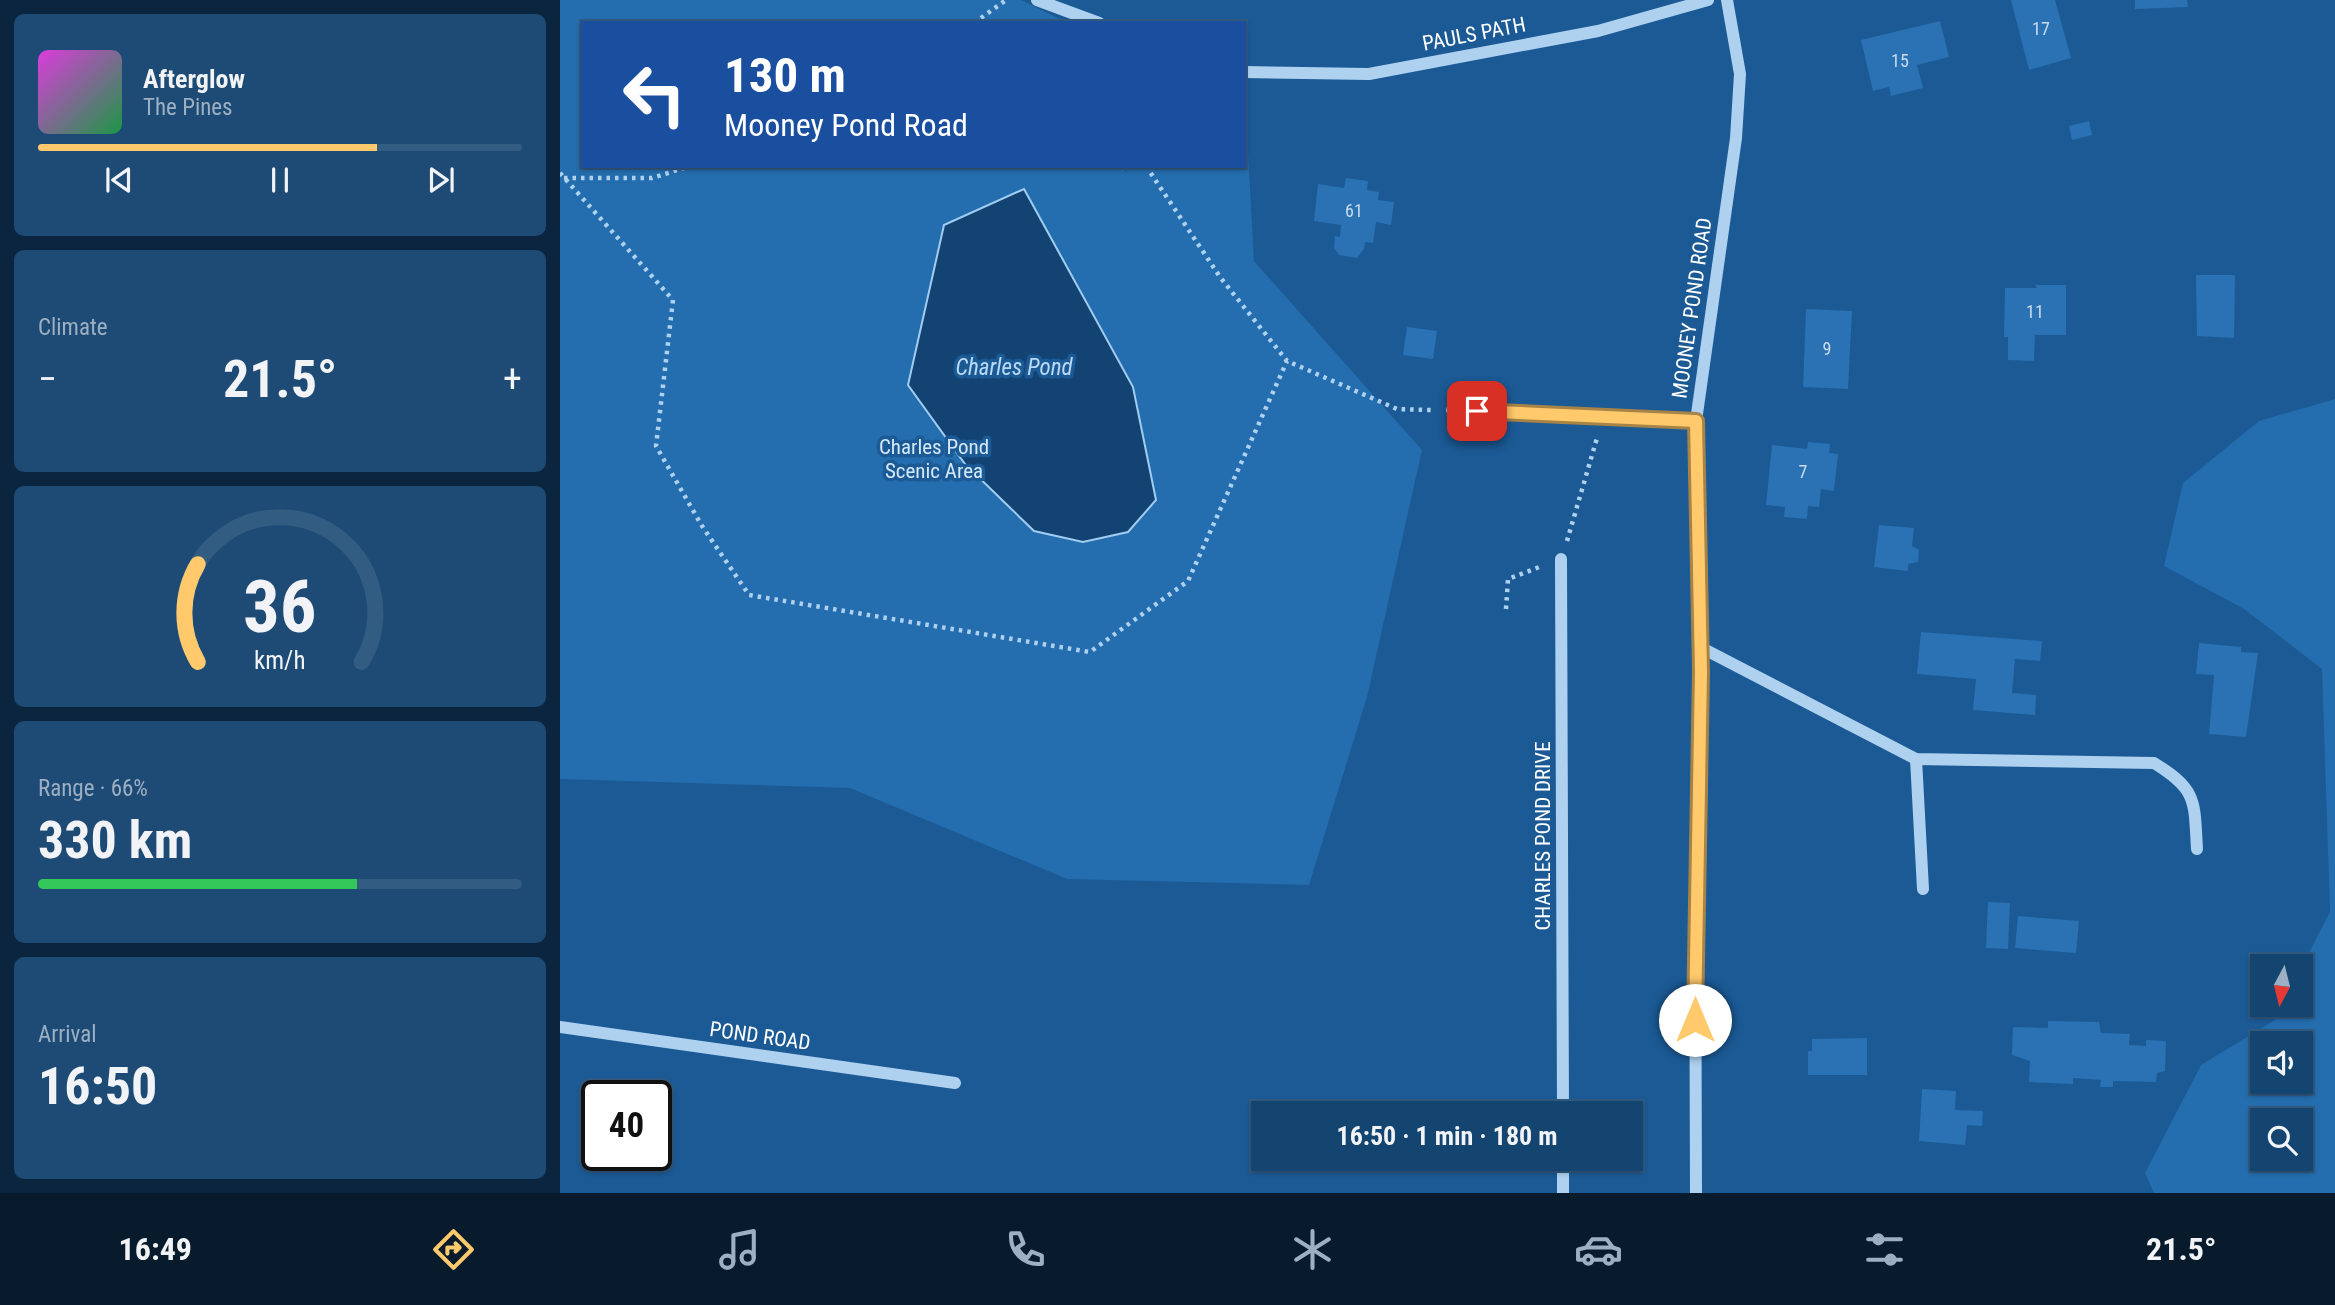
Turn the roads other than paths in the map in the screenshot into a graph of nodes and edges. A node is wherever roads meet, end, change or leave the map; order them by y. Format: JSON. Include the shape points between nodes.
{"nodes":[{"id":1,"x":1037,"y":0,"type":"edge"},
{"id":2,"x":1707,"y":0,"type":"edge"},
{"id":3,"x":1727,"y":0,"type":"edge"},
{"id":4,"x":1693,"y":2,"type":"edge"},
{"id":5,"x":1095,"y":21,"type":"edge"},
{"id":6,"x":1246,"y":72,"type":"edge"},
{"id":7,"x":1452,"y":410,"type":"road end"},
{"id":8,"x":1696,"y":421,"type":"junction"},
{"id":9,"x":1561,"y":559,"type":"road end"},
{"id":10,"x":1700,"y":647,"type":"junction"},
{"id":11,"x":1916,"y":759,"type":"junction"},
{"id":12,"x":2197,"y":849,"type":"dead end"},
{"id":13,"x":1923,"y":889,"type":"dead end"},
{"id":14,"x":560,"y":1027,"type":"edge"},
{"id":15,"x":955,"y":1083,"type":"dead end"},
{"id":16,"x":1563,"y":1101,"type":"edge"},
{"id":17,"x":1563,"y":1171,"type":"edge"},
{"id":18,"x":1563,"y":1193,"type":"edge"},
{"id":19,"x":1696,"y":1193,"type":"edge"}],
"edges":[{"from":1,"to":5,"type":"street"},
{"from":2,"to":4,"type":"street","name":"PAULS PATH"},
{"from":3,"to":8,"type":"street","name":"MOONEY POND ROAD","via":[[1740,74],[1736,138]]},
{"from":4,"to":6,"type":"street","name":"PAULS PATH","via":[[1598,31],[1369,74]]},
{"from":7,"to":8,"type":"street","name":"MOONEY POND ROAD"},
{"from":8,"to":10,"type":"street"},
{"from":9,"to":16,"type":"street","name":"CHARLES POND DRIVE"},
{"from":10,"to":11,"type":"street"},
{"from":10,"to":19,"type":"street"},
{"from":11,"to":12,"type":"street","via":[[2154,763],[2179,778],[2189,791]]},
{"from":11,"to":13,"type":"street"},
{"from":14,"to":15,"type":"street","name":"POND ROAD"},
{"from":17,"to":18,"type":"street"}]}
